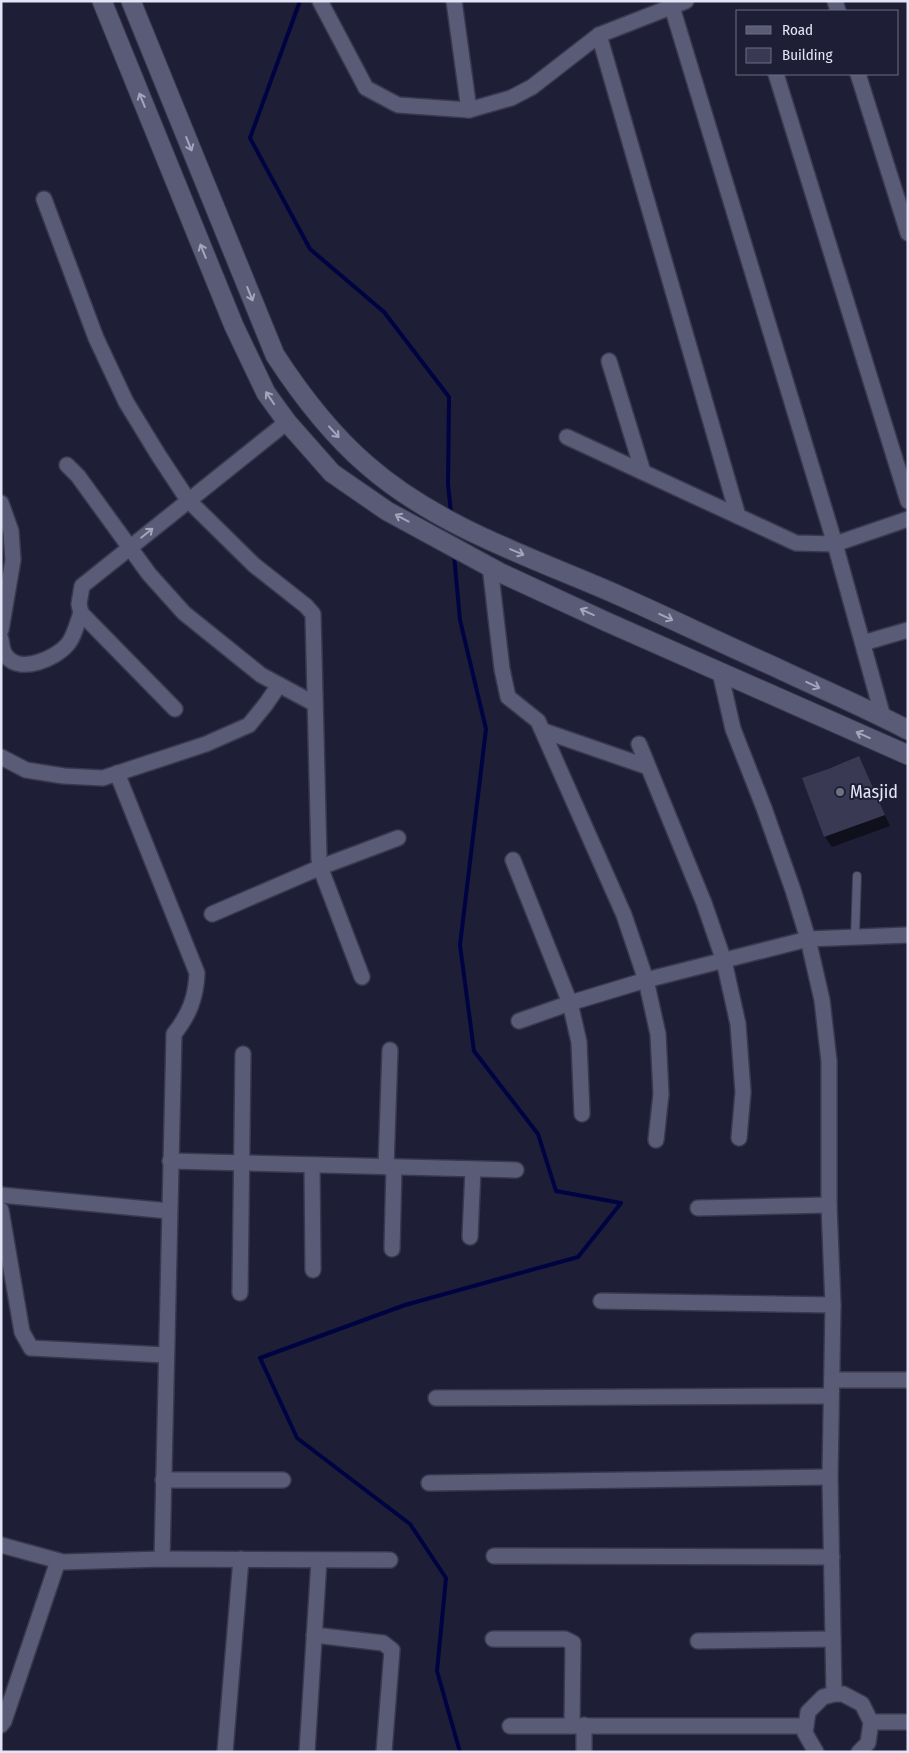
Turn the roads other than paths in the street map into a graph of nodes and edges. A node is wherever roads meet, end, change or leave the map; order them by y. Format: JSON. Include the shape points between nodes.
{"nodes":[{"id":1,"x":102,"y":1,"type":"edge"},
{"id":2,"x":131,"y":1,"type":"edge"},
{"id":3,"x":320,"y":1,"type":"edge"},
{"id":4,"x":454,"y":1,"type":"edge"},
{"id":5,"x":679,"y":4,"type":"edge"},
{"id":6,"x":599,"y":35,"type":"junction"},
{"id":7,"x":776,"y":75,"type":"edge"},
{"id":8,"x":858,"y":75,"type":"edge"},
{"id":9,"x":470,"y":110,"type":"junction"},
{"id":10,"x":44,"y":199,"type":"dead end"},
{"id":11,"x":908,"y":233,"type":"edge"},
{"id":12,"x":609,"y":361,"type":"dead end"},
{"id":13,"x":287,"y":422,"type":"junction"},
{"id":14,"x":567,"y":437,"type":"dead end"},
{"id":15,"x":68,"y":465,"type":"dead end"},
{"id":16,"x":643,"y":472,"type":"junction"},
{"id":17,"x":188,"y":500,"type":"junction"},
{"id":18,"x":908,"y":501,"type":"edge"},
{"id":19,"x":1,"y":502,"type":"edge"},
{"id":20,"x":738,"y":516,"type":"junction"},
{"id":21,"x":908,"y":519,"type":"edge"},
{"id":22,"x":835,"y":544,"type":"junction"},
{"id":23,"x":130,"y":547,"type":"junction"},
{"id":24,"x":484,"y":563,"type":"junction"},
{"id":25,"x":620,"y":596,"type":"junction"},
{"id":26,"x":81,"y":613,"type":"junction"},
{"id":27,"x":607,"y":622,"type":"junction"},
{"id":28,"x":1,"y":630,"type":"edge"},
{"id":29,"x":908,"y":630,"type":"edge"},
{"id":30,"x":1,"y":639,"type":"edge"},
{"id":31,"x":862,"y":643,"type":"junction"},
{"id":32,"x":720,"y":672,"type":"junction"},
{"id":33,"x":279,"y":684,"type":"junction"},
{"id":34,"x":315,"y":704,"type":"junction"},
{"id":35,"x":175,"y":708,"type":"dead end"},
{"id":36,"x":883,"y":717,"type":"junction"},
{"id":37,"x":908,"y":730,"type":"edge"},
{"id":38,"x":544,"y":731,"type":"junction"},
{"id":39,"x":639,"y":744,"type":"dead end"},
{"id":40,"x":908,"y":755,"type":"edge"},
{"id":41,"x":1,"y":757,"type":"edge"},
{"id":42,"x":648,"y":767,"type":"junction"},
{"id":43,"x":117,"y":773,"type":"junction"},
{"id":44,"x":398,"y":838,"type":"dead end"},
{"id":45,"x":513,"y":860,"type":"dead end"},
{"id":46,"x":321,"y":867,"type":"junction"},
{"id":47,"x":857,"y":876,"type":"dead end"},
{"id":48,"x":212,"y":914,"type":"dead end"},
{"id":49,"x":908,"y":935,"type":"edge"},
{"id":50,"x":855,"y":937,"type":"junction"},
{"id":51,"x":808,"y":938,"type":"junction"},
{"id":52,"x":724,"y":961,"type":"junction"},
{"id":53,"x":362,"y":978,"type":"dead end"},
{"id":54,"x":646,"y":980,"type":"junction"},
{"id":55,"x":570,"y":1003,"type":"junction"},
{"id":56,"x":519,"y":1021,"type":"dead end"},
{"id":57,"x":390,"y":1050,"type":"dead end"},
{"id":58,"x":243,"y":1054,"type":"dead end"},
{"id":59,"x":582,"y":1114,"type":"dead end"},
{"id":60,"x":740,"y":1138,"type":"dead end"},
{"id":61,"x":656,"y":1140,"type":"dead end"},
{"id":62,"x":170,"y":1162,"type":"junction"},
{"id":63,"x":242,"y":1163,"type":"junction"},
{"id":64,"x":312,"y":1165,"type":"junction"},
{"id":65,"x":390,"y":1167,"type":"junction"},
{"id":66,"x":474,"y":1169,"type":"junction"},
{"id":67,"x":516,"y":1170,"type":"dead end"},
{"id":68,"x":1,"y":1195,"type":"edge"},
{"id":69,"x":829,"y":1205,"type":"junction"},
{"id":70,"x":698,"y":1208,"type":"dead end"},
{"id":71,"x":1,"y":1210,"type":"edge"},
{"id":72,"x":169,"y":1211,"type":"junction"},
{"id":73,"x":470,"y":1237,"type":"dead end"},
{"id":74,"x":392,"y":1249,"type":"dead end"},
{"id":75,"x":312,"y":1270,"type":"dead end"},
{"id":76,"x":240,"y":1293,"type":"dead end"},
{"id":77,"x":601,"y":1301,"type":"dead end"},
{"id":78,"x":833,"y":1305,"type":"junction"},
{"id":79,"x":165,"y":1355,"type":"junction"},
{"id":80,"x":832,"y":1380,"type":"junction"},
{"id":81,"x":908,"y":1380,"type":"edge"},
{"id":82,"x":831,"y":1396,"type":"junction"},
{"id":83,"x":436,"y":1398,"type":"dead end"},
{"id":84,"x":830,"y":1477,"type":"junction"},
{"id":85,"x":163,"y":1480,"type":"junction"},
{"id":86,"x":283,"y":1480,"type":"dead end"},
{"id":87,"x":429,"y":1483,"type":"dead end"},
{"id":88,"x":1,"y":1544,"type":"edge"},
{"id":89,"x":494,"y":1556,"type":"dead end"},
{"id":90,"x":832,"y":1557,"type":"junction"},
{"id":91,"x":162,"y":1559,"type":"junction"},
{"id":92,"x":241,"y":1559,"type":"junction"},
{"id":93,"x":319,"y":1560,"type":"junction"},
{"id":94,"x":390,"y":1560,"type":"dead end"},
{"id":95,"x":58,"y":1561,"type":"junction"},
{"id":96,"x":314,"y":1635,"type":"junction"},
{"id":97,"x":493,"y":1638,"type":"dead end"},
{"id":98,"x":833,"y":1639,"type":"junction"},
{"id":99,"x":698,"y":1641,"type":"dead end"},
{"id":100,"x":834,"y":1694,"type":"junction"},
{"id":101,"x":871,"y":1722,"type":"junction"},
{"id":102,"x":908,"y":1722,"type":"edge"},
{"id":103,"x":578,"y":1724,"type":"junction"},
{"id":104,"x":1,"y":1726,"type":"edge"},
{"id":105,"x":510,"y":1726,"type":"dead end"},
{"id":106,"x":806,"y":1726,"type":"junction"},
{"id":107,"x":225,"y":1752,"type":"edge"},
{"id":108,"x":307,"y":1752,"type":"edge"},
{"id":109,"x":384,"y":1752,"type":"edge"},
{"id":110,"x":584,"y":1752,"type":"edge"},
{"id":111,"x":816,"y":1752,"type":"edge"},
{"id":112,"x":859,"y":1752,"type":"edge"}],
"edges":[{"from":13,"to":1,"type":"street","one_way":true,"via":[[266,393],[234,326]]},
{"from":2,"to":25,"type":"street","one_way":true,"via":[[275,355],[298,390],[367,465],[402,492],[472,532]]},
{"from":3,"to":9,"type":"street","via":[[366,88],[398,105]]},
{"from":4,"to":9,"type":"street"},
{"from":5,"to":6,"type":"street"},
{"from":5,"to":22,"type":"street"},
{"from":6,"to":9,"type":"street","via":[[532,87],[511,98]]},
{"from":6,"to":20,"type":"street"},
{"from":7,"to":18,"type":"street"},
{"from":8,"to":11,"type":"street"},
{"from":10,"to":17,"type":"street","via":[[96,338],[126,402]]},
{"from":12,"to":16,"type":"street"},
{"from":13,"to":17,"type":"street"},
{"from":24,"to":13,"type":"street","one_way":true,"via":[[387,510],[332,473]]},
{"from":14,"to":16,"type":"street"},
{"from":15,"to":23,"type":"street"},
{"from":16,"to":20,"type":"street"},
{"from":23,"to":17,"type":"street","one_way":true},
{"from":17,"to":34,"type":"street","via":[[254,565],[313,614]]},
{"from":19,"to":28,"type":"street","via":[[11,531],[13,560]]},
{"from":20,"to":22,"type":"street","via":[[796,543]]},
{"from":21,"to":22,"type":"street"},
{"from":22,"to":31,"type":"street"},
{"from":23,"to":26,"type":"street","via":[[82,586]]},
{"from":23,"to":33,"type":"street","via":[[184,613],[261,675]]},
{"from":27,"to":24,"type":"street","one_way":true},
{"from":24,"to":38,"type":"street","via":[[508,698],[538,720]]},
{"from":25,"to":27,"type":"street"},
{"from":25,"to":36,"type":"street","one_way":true},
{"from":26,"to":30,"type":"street","via":[[69,644],[57,655],[38,663],[22,664],[8,659]]},
{"from":26,"to":35,"type":"street"},
{"from":27,"to":32,"type":"street"},
{"from":29,"to":31,"type":"street"},
{"from":31,"to":36,"type":"street"},
{"from":40,"to":32,"type":"street","one_way":true},
{"from":32,"to":51,"type":"street","via":[[733,729],[768,818]]},
{"from":33,"to":34,"type":"street"},
{"from":33,"to":43,"type":"street","via":[[249,725],[206,744]]},
{"from":34,"to":46,"type":"street","via":[[318,859]]},
{"from":36,"to":37,"type":"street"},
{"from":38,"to":42,"type":"street"},
{"from":38,"to":54,"type":"street","via":[[624,915]]},
{"from":39,"to":42,"type":"street"},
{"from":41,"to":43,"type":"street","via":[[26,770],[64,776],[103,778]]},
{"from":42,"to":52,"type":"street","via":[[704,903]]},
{"from":43,"to":62,"type":"street","via":[[197,973],[196,992],[185,1020],[174,1034]]},
{"from":44,"to":46,"type":"street"},
{"from":45,"to":55,"type":"street"},
{"from":46,"to":48,"type":"street"},
{"from":46,"to":53,"type":"street"},
{"from":47,"to":50,"type":"lane"},
{"from":49,"to":50,"type":"street"},
{"from":50,"to":51,"type":"street"},
{"from":51,"to":52,"type":"street"},
{"from":51,"to":69,"type":"street","via":[[822,1000],[829,1061]]},
{"from":52,"to":54,"type":"street"},
{"from":52,"to":60,"type":"street","via":[[738,1024],[743,1092]]},
{"from":54,"to":55,"type":"street"},
{"from":54,"to":61,"type":"street","via":[[658,1034],[661,1094]]},
{"from":55,"to":56,"type":"street"},
{"from":55,"to":59,"type":"street","via":[[579,1042]]},
{"from":57,"to":65,"type":"street"},
{"from":58,"to":63,"type":"street"},
{"from":62,"to":63,"type":"street"},
{"from":62,"to":72,"type":"street"},
{"from":63,"to":64,"type":"street"},
{"from":63,"to":76,"type":"street"},
{"from":64,"to":65,"type":"street"},
{"from":64,"to":75,"type":"street"},
{"from":65,"to":66,"type":"street"},
{"from":65,"to":74,"type":"street"},
{"from":66,"to":67,"type":"street"},
{"from":66,"to":73,"type":"street"},
{"from":68,"to":72,"type":"street"},
{"from":69,"to":70,"type":"street"},
{"from":69,"to":78,"type":"street"},
{"from":71,"to":79,"type":"street","via":[[22,1332],[31,1348]]},
{"from":72,"to":79,"type":"street"},
{"from":77,"to":78,"type":"street"},
{"from":78,"to":80,"type":"street"},
{"from":79,"to":85,"type":"street"},
{"from":80,"to":81,"type":"street"},
{"from":80,"to":82,"type":"street"},
{"from":82,"to":83,"type":"street"},
{"from":82,"to":84,"type":"street"},
{"from":84,"to":87,"type":"street"},
{"from":84,"to":90,"type":"street"},
{"from":85,"to":86,"type":"street"},
{"from":85,"to":91,"type":"street"},
{"from":88,"to":95,"type":"street"},
{"from":89,"to":90,"type":"street"},
{"from":90,"to":98,"type":"street"},
{"from":91,"to":92,"type":"street"},
{"from":91,"to":95,"type":"street"},
{"from":92,"to":93,"type":"street"},
{"from":92,"to":107,"type":"street"},
{"from":93,"to":94,"type":"street"},
{"from":93,"to":96,"type":"street"},
{"from":95,"to":104,"type":"street"},
{"from":96,"to":108,"type":"street"},
{"from":96,"to":109,"type":"street","via":[[383,1643],[392,1650]]},
{"from":97,"to":103,"type":"street","via":[[565,1639],[573,1643]]},
{"from":98,"to":99,"type":"street"},
{"from":98,"to":100,"type":"street"},
{"from":100,"to":101,"type":"street","via":[[843,1694],[862,1704]]},
{"from":100,"to":106,"type":"street","via":[[823,1697],[808,1712]]},
{"from":101,"to":102,"type":"street"},
{"from":101,"to":112,"type":"street","via":[[868,1743]]},
{"from":103,"to":105,"type":"street"},
{"from":103,"to":106,"type":"street"},
{"from":103,"to":110,"type":"street"},
{"from":106,"to":111,"type":"street","via":[[805,1732]]}]}
